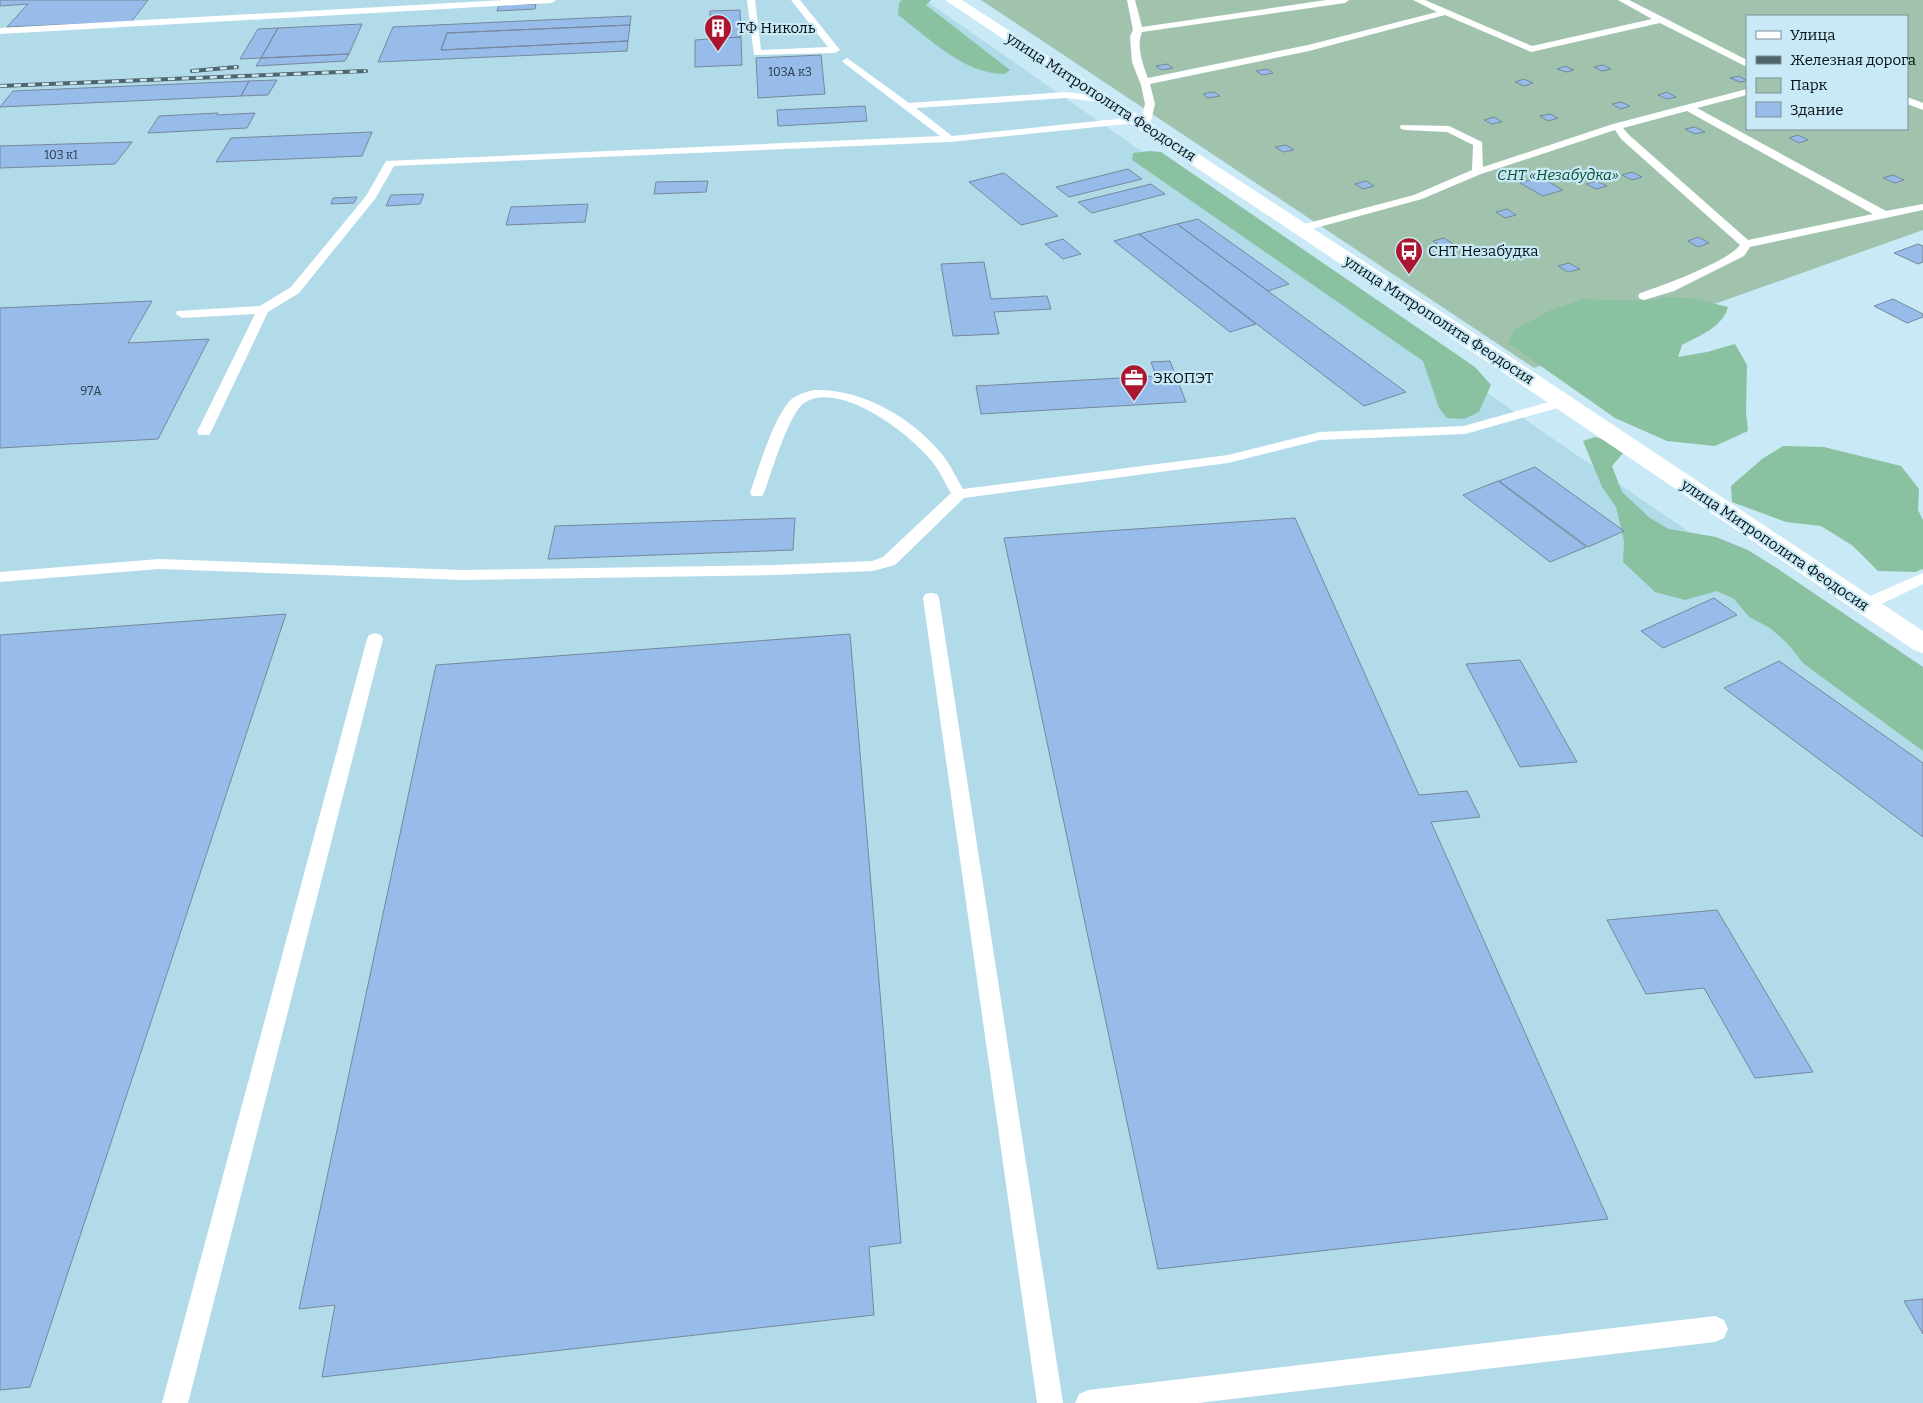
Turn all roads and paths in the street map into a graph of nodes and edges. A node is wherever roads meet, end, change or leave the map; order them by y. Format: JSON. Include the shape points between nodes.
{"nodes":[{"id":1,"x":552,"y":0,"type":"edge"},
{"id":2,"x":751,"y":0,"type":"edge"},
{"id":3,"x":795,"y":0,"type":"edge"},
{"id":4,"x":952,"y":0,"type":"edge"},
{"id":5,"x":1131,"y":0,"type":"edge"},
{"id":6,"x":1345,"y":0,"type":"edge"},
{"id":7,"x":1417,"y":0,"type":"edge"},
{"id":8,"x":1622,"y":0,"type":"edge"},
{"id":9,"x":1446,"y":12,"type":"junction"},
{"id":10,"x":1661,"y":20,"type":"junction"},
{"id":11,"x":1138,"y":30,"type":"junction"},
{"id":12,"x":0,"y":31,"type":"edge"},
{"id":13,"x":848,"y":61,"type":"dead end"},
{"id":14,"x":1746,"y":63,"type":"edge"},
{"id":15,"x":1144,"y":82,"type":"junction"},
{"id":16,"x":1746,"y":92,"type":"edge"},
{"id":17,"x":1106,"y":100,"type":"junction"},
{"id":18,"x":1908,"y":100,"type":"edge"},
{"id":19,"x":906,"y":106,"type":"junction"},
{"id":20,"x":1923,"y":107,"type":"edge"},
{"id":21,"x":1689,"y":108,"type":"junction"},
{"id":22,"x":1140,"y":123,"type":"junction"},
{"id":23,"x":1618,"y":126,"type":"junction"},
{"id":24,"x":1405,"y":127,"type":"dead end"},
{"id":25,"x":950,"y":139,"type":"junction"},
{"id":26,"x":1477,"y":172,"type":"junction"},
{"id":27,"x":1923,"y":207,"type":"edge"},
{"id":28,"x":1884,"y":215,"type":"junction"},
{"id":29,"x":1301,"y":228,"type":"junction"},
{"id":30,"x":1746,"y":244,"type":"junction"},
{"id":31,"x":1644,"y":296,"type":"dead end"},
{"id":32,"x":262,"y":310,"type":"junction"},
{"id":33,"x":182,"y":314,"type":"dead end"},
{"id":34,"x":1563,"y":402,"type":"junction"},
{"id":35,"x":204,"y":432,"type":"dead end"},
{"id":36,"x":757,"y":493,"type":"dead end"},
{"id":37,"x":959,"y":494,"type":"junction"},
{"id":38,"x":0,"y":576,"type":"edge"},
{"id":39,"x":1923,"y":578,"type":"edge"},
{"id":40,"x":931,"y":598,"type":"dead end"},
{"id":41,"x":1865,"y":605,"type":"junction"},
{"id":42,"x":375,"y":639,"type":"dead end"},
{"id":43,"x":1923,"y":644,"type":"edge"},
{"id":44,"x":1715,"y":1328,"type":"dead end"},
{"id":45,"x":175,"y":1403,"type":"edge"},
{"id":46,"x":1050,"y":1403,"type":"edge"},
{"id":47,"x":1088,"y":1403,"type":"edge"}],
"edges":[{"from":1,"to":12,"type":"lane"},
{"from":2,"to":3,"type":"lane","via":[[757,53],[835,50]]},
{"from":4,"to":17,"type":"street","name":"улица Митрополита Феодосия"},
{"from":5,"to":11,"type":"lane"},
{"from":6,"to":11,"type":"lane"},
{"from":7,"to":9,"type":"lane"},
{"from":8,"to":10,"type":"lane"},
{"from":9,"to":10,"type":"lane","via":[[1531,49]]},
{"from":9,"to":15,"type":"lane","via":[[1309,48]]},
{"from":10,"to":14,"type":"lane"},
{"from":11,"to":15,"type":"lane","via":[[1135,38],[1137,62]]},
{"from":13,"to":19,"type":"lane"},
{"from":15,"to":22,"type":"lane","via":[[1150,104]]},
{"from":16,"to":21,"type":"lane"},
{"from":17,"to":19,"type":"lane","via":[[1066,95]]},
{"from":17,"to":22,"type":"street","name":"улица Митрополита Феодосия"},
{"from":18,"to":20,"type":"lane"},
{"from":19,"to":25,"type":"lane"},
{"from":21,"to":23,"type":"lane"},
{"from":21,"to":28,"type":"lane"},
{"from":22,"to":25,"type":"lane"},
{"from":22,"to":29,"type":"street","name":"улица Митрополита Феодосия"},
{"from":23,"to":26,"type":"lane"},
{"from":23,"to":30,"type":"lane","via":[[1624,137]]},
{"from":24,"to":26,"type":"lane","via":[[1449,128],[1478,144]]},
{"from":25,"to":32,"type":"lane","via":[[390,163],[372,197],[295,290]]},
{"from":26,"to":29,"type":"lane","via":[[1418,197]]},
{"from":27,"to":28,"type":"lane"},
{"from":28,"to":30,"type":"lane"},
{"from":29,"to":34,"type":"street","name":"улица Митрополита Феодосия"},
{"from":30,"to":31,"type":"lane","via":[[1740,253],[1703,272]]},
{"from":32,"to":33,"type":"lane"},
{"from":32,"to":35,"type":"lane"},
{"from":34,"to":37,"type":"lane","via":[[1465,430],[1320,436],[1228,459]]},
{"from":34,"to":41,"type":"street","name":"улица Митрополита Феодосия"},
{"from":36,"to":37,"type":"lane","via":[[785,420],[797,400],[813,394],[840,395],[873,407],[909,431],[936,456]]},
{"from":37,"to":38,"type":"lane","via":[[889,561],[873,566],[765,571],[463,575],[159,564]]},
{"from":39,"to":41,"type":"lane"},
{"from":40,"to":46,"type":"lane"},
{"from":41,"to":43,"type":"street","name":"улица Митрополита Феодосия"},
{"from":42,"to":45,"type":"lane"},
{"from":44,"to":47,"type":"lane"}]}
